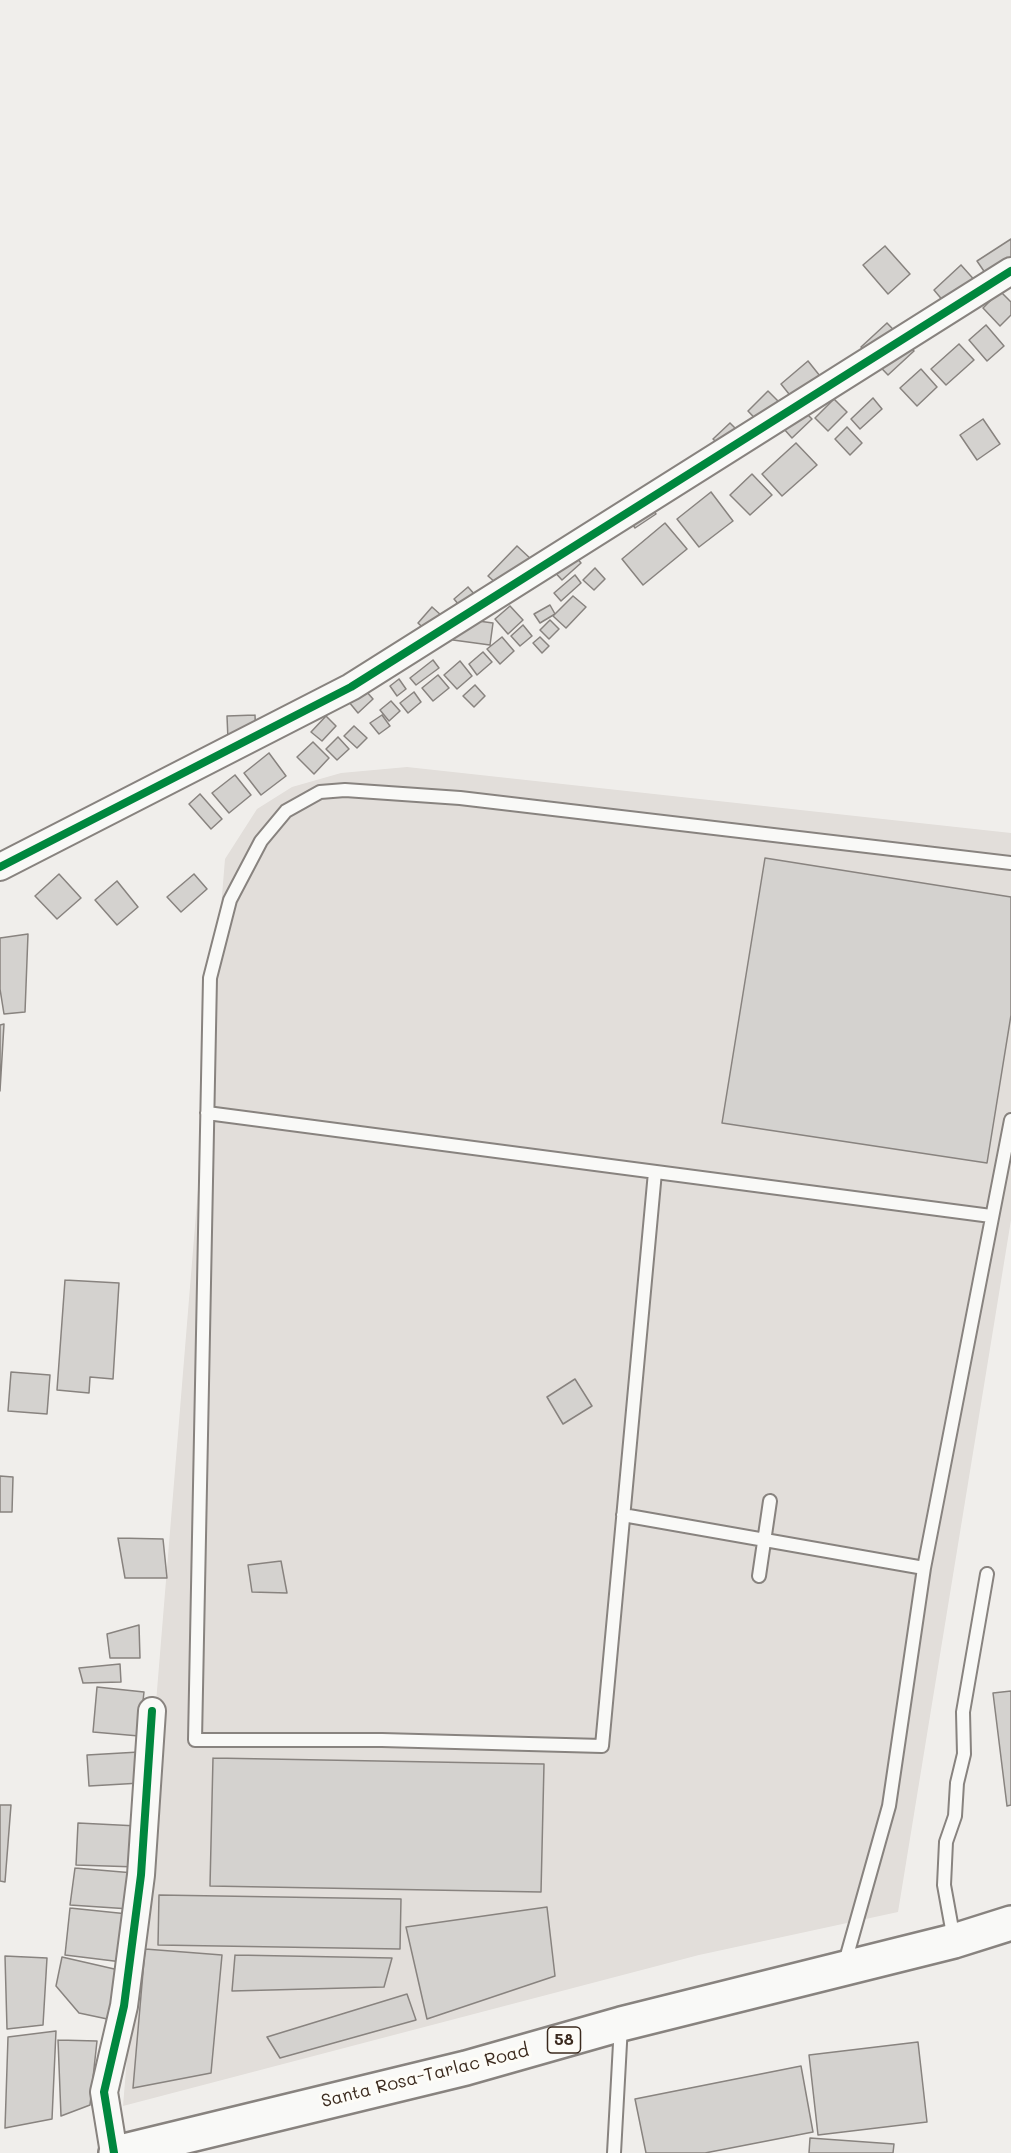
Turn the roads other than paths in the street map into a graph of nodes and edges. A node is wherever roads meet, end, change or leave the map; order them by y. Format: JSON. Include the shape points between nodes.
{"nodes":[{"id":1,"x":1011,"y":271,"type":"edge"},
{"id":2,"x":1011,"y":863,"type":"edge"},
{"id":3,"x":0,"y":867,"type":"edge"},
{"id":4,"x":207,"y":1113,"type":"junction"},
{"id":5,"x":1011,"y":1120,"type":"edge"},
{"id":6,"x":655,"y":1172,"type":"junction"},
{"id":7,"x":992,"y":1216,"type":"junction"},
{"id":8,"x":771,"y":1501,"type":"dead end"},
{"id":9,"x":623,"y":1515,"type":"junction"},
{"id":10,"x":765,"y":1540,"type":"junction"},
{"id":11,"x":924,"y":1568,"type":"junction"},
{"id":12,"x":987,"y":1574,"type":"dead end"},
{"id":13,"x":759,"y":1576,"type":"dead end"},
{"id":14,"x":152,"y":1711,"type":"dead end"},
{"id":15,"x":1011,"y":1923,"type":"edge"},
{"id":16,"x":954,"y":1941,"type":"junction"},
{"id":17,"x":844,"y":1969,"type":"junction"},
{"id":18,"x":621,"y":2025,"type":"junction"},
{"id":19,"x":115,"y":2153,"type":"edge"},
{"id":20,"x":614,"y":2153,"type":"edge"}],
"edges":[{"from":1,"to":3,"type":"street","via":[[351,687]]},
{"from":2,"to":4,"type":"lane","via":[[460,798],[345,790],[320,792],[286,811],[261,841],[230,900],[210,978]]},
{"from":4,"to":6,"type":"lane"},
{"from":4,"to":9,"type":"lane","via":[[195,1740],[602,1746]]},
{"from":5,"to":7,"type":"lane"},
{"from":6,"to":7,"type":"lane"},
{"from":6,"to":9,"type":"lane"},
{"from":7,"to":11,"type":"lane"},
{"from":8,"to":10,"type":"lane"},
{"from":9,"to":10,"type":"lane"},
{"from":10,"to":11,"type":"lane"},
{"from":10,"to":13,"type":"lane"},
{"from":11,"to":17,"type":"lane","via":[[890,1806]]},
{"from":12,"to":16,"type":"lane","via":[[963,1712],[964,1754],[955,1816],[946,1842],[944,1885]]},
{"from":14,"to":19,"type":"street","via":[[138,1897],[124,2006],[104,2092]]},
{"from":15,"to":16,"type":"highway","name":"Santa Rosa-Tarlac Road","number":"58"},
{"from":16,"to":17,"type":"highway","name":"Santa Rosa-Tarlac Road","number":"58"},
{"from":17,"to":18,"type":"highway","name":"Santa Rosa-Tarlac Road","number":"58"},
{"from":18,"to":19,"type":"highway","name":"Santa Rosa-Tarlac Road","number":"58","via":[[466,2068]]},
{"from":18,"to":20,"type":"lane"}]}
